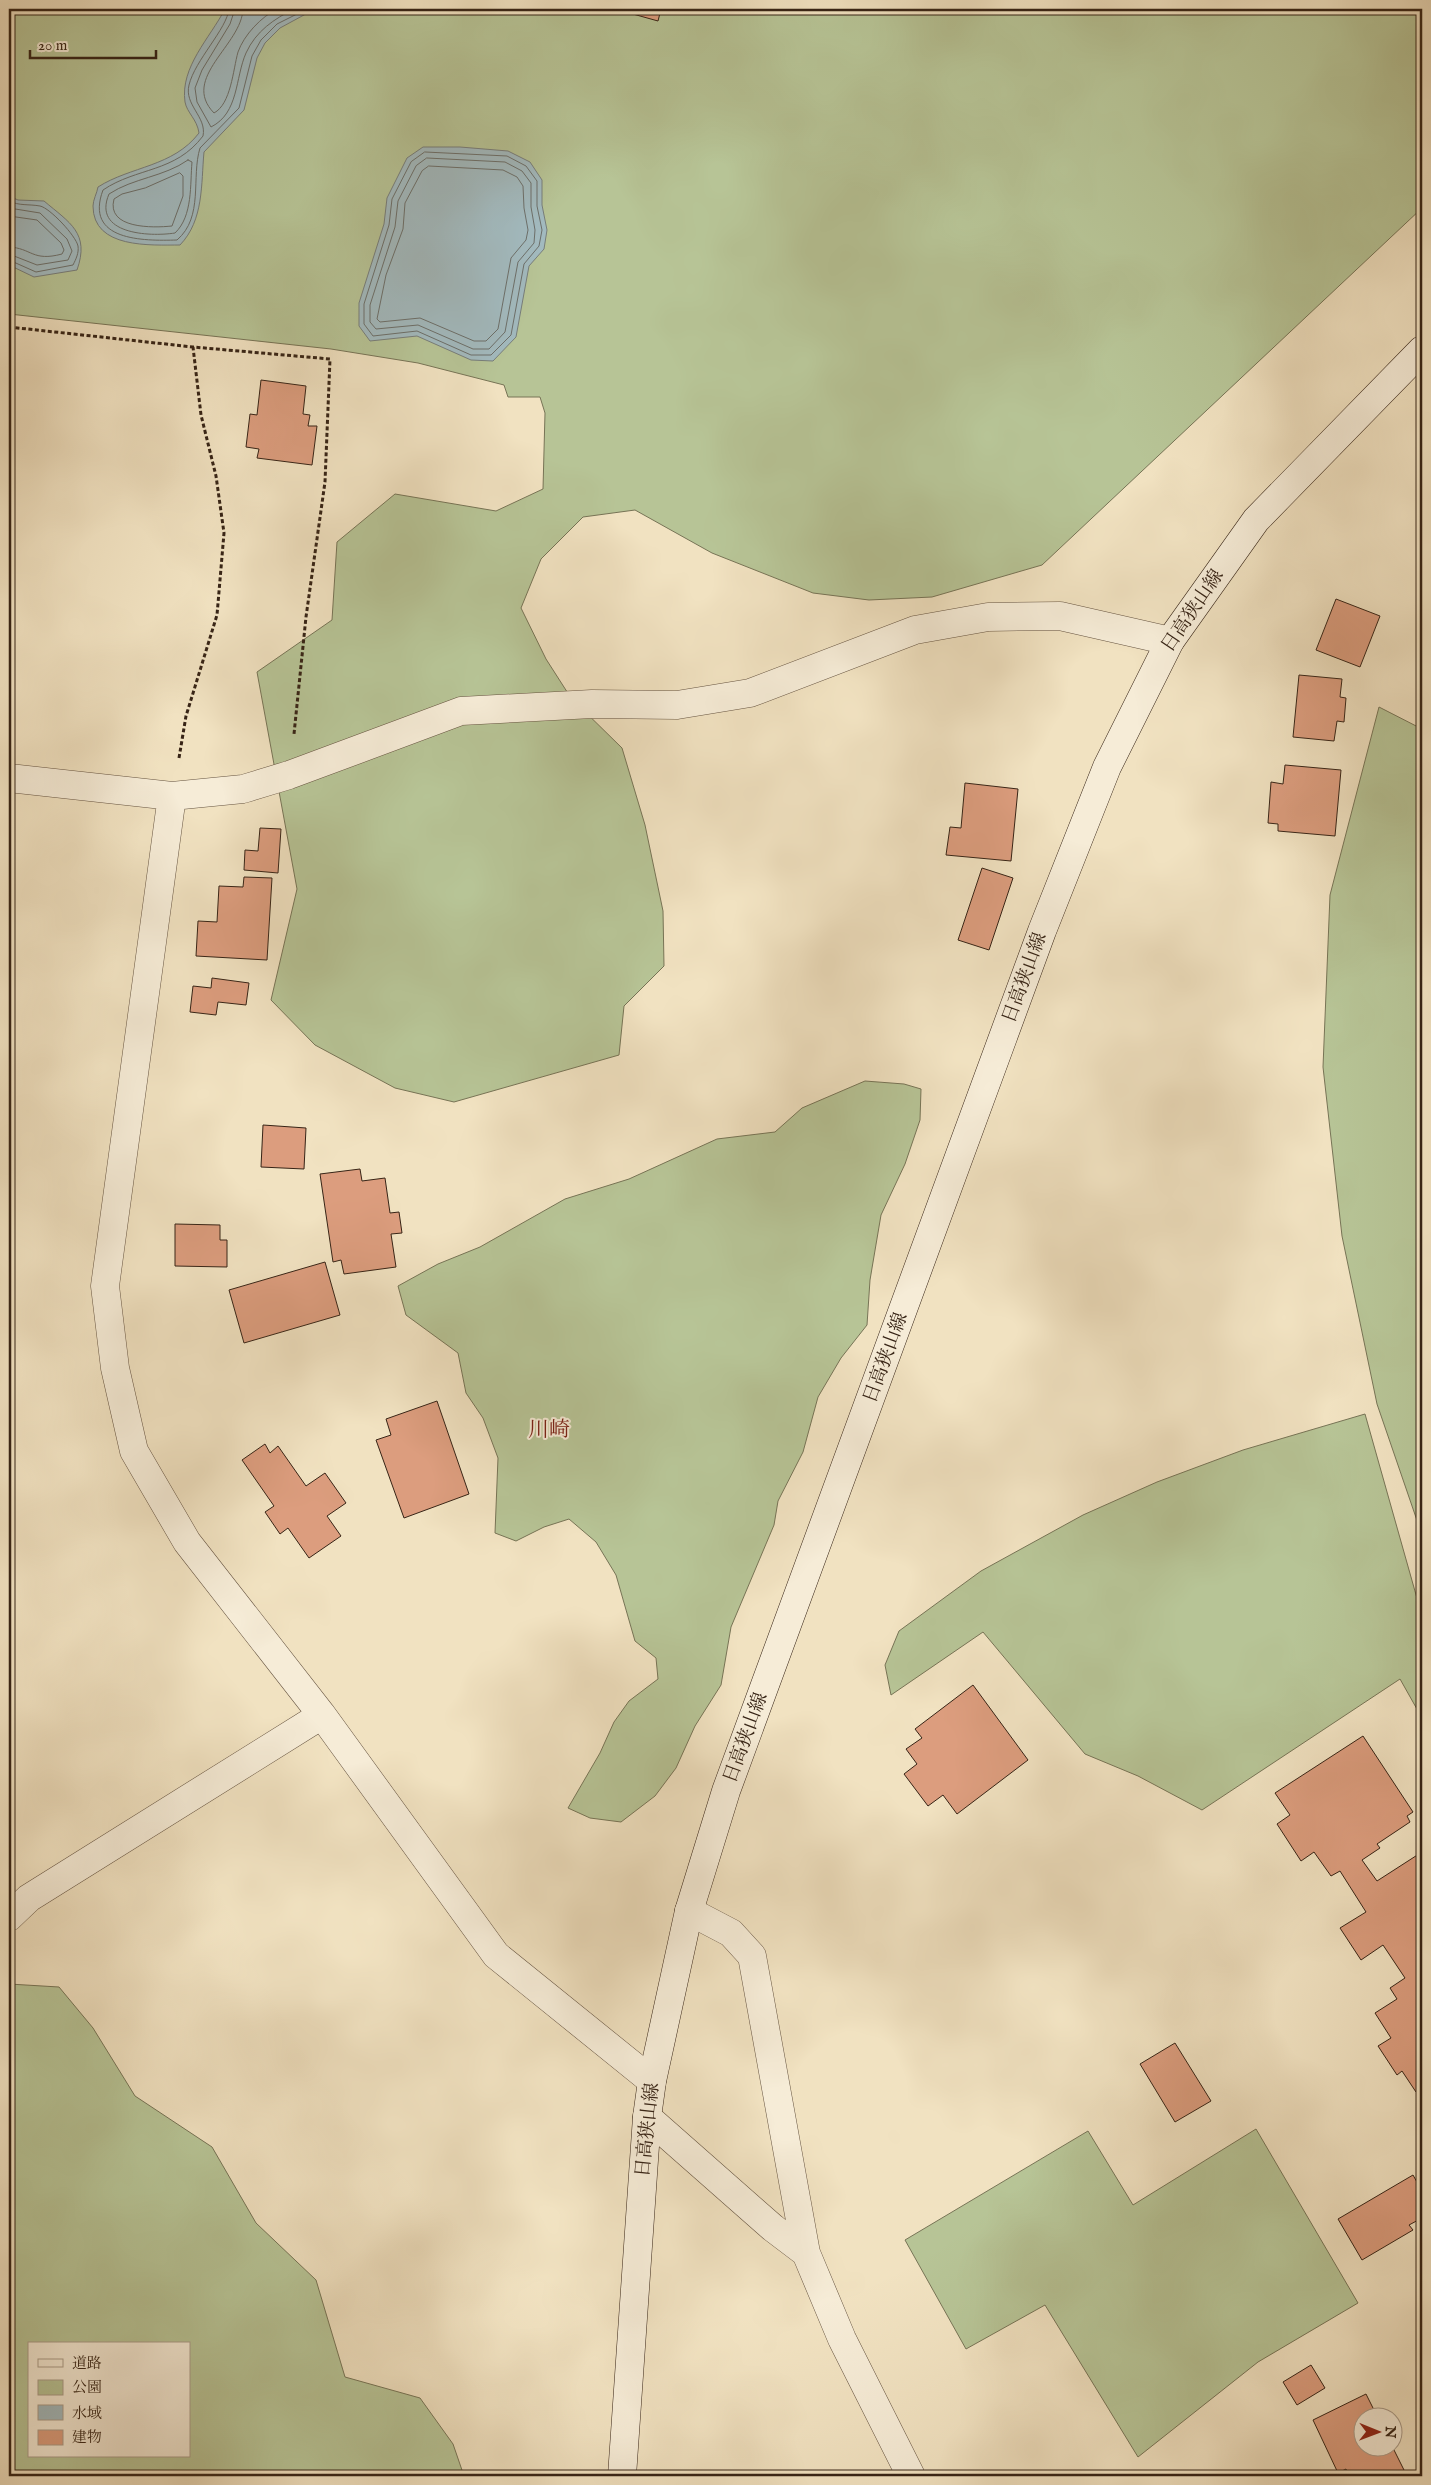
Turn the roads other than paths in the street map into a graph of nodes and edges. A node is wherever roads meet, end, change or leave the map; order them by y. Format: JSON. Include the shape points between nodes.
{"nodes":[{"id":1,"x":1422,"y":350,"type":"edge"},
{"id":2,"x":1170,"y":641,"type":"junction"},
{"id":3,"x":9,"y":778,"type":"edge"},
{"id":4,"x":172,"y":796,"type":"junction"},
{"id":5,"x":322,"y":1715,"type":"junction"},
{"id":6,"x":689,"y":1911,"type":"junction"},
{"id":7,"x":9,"y":1917,"type":"edge"},
{"id":8,"x":652,"y":2082,"type":"junction"},
{"id":9,"x":647,"y":2117,"type":"junction"},
{"id":10,"x":806,"y":2253,"type":"junction"},
{"id":11,"x":622,"y":2476,"type":"edge"},
{"id":12,"x":911,"y":2476,"type":"edge"}],
"edges":[{"from":1,"to":2,"type":"street","name":"日高狭山線","via":[[1256,520]]},
{"from":2,"to":4,"type":"street","via":[[1060,616],[988,617],[915,630],[750,694],[677,705],[592,704],[461,711],[290,775],[243,789]]},
{"from":2,"to":6,"type":"street","name":"日高狭山線","via":[[1107,767],[1042,931],[726,1791]]},
{"from":3,"to":4,"type":"street"},
{"from":4,"to":5,"type":"street","via":[[105,1286],[115,1368],[134,1451],[186,1542]]},
{"from":5,"to":7,"type":"street","via":[[29,1898]]},
{"from":5,"to":8,"type":"street","via":[[496,1955]]},
{"from":6,"to":8,"type":"street","name":"日高狭山線"},
{"from":6,"to":10,"type":"street","via":[[731,1933],[752,1956]]},
{"from":8,"to":9,"type":"street","name":"日高狭山線"},
{"from":9,"to":10,"type":"street"},
{"from":9,"to":11,"type":"street","name":"日高狭山線"},
{"from":10,"to":12,"type":"street","via":[[842,2339]]}]}
